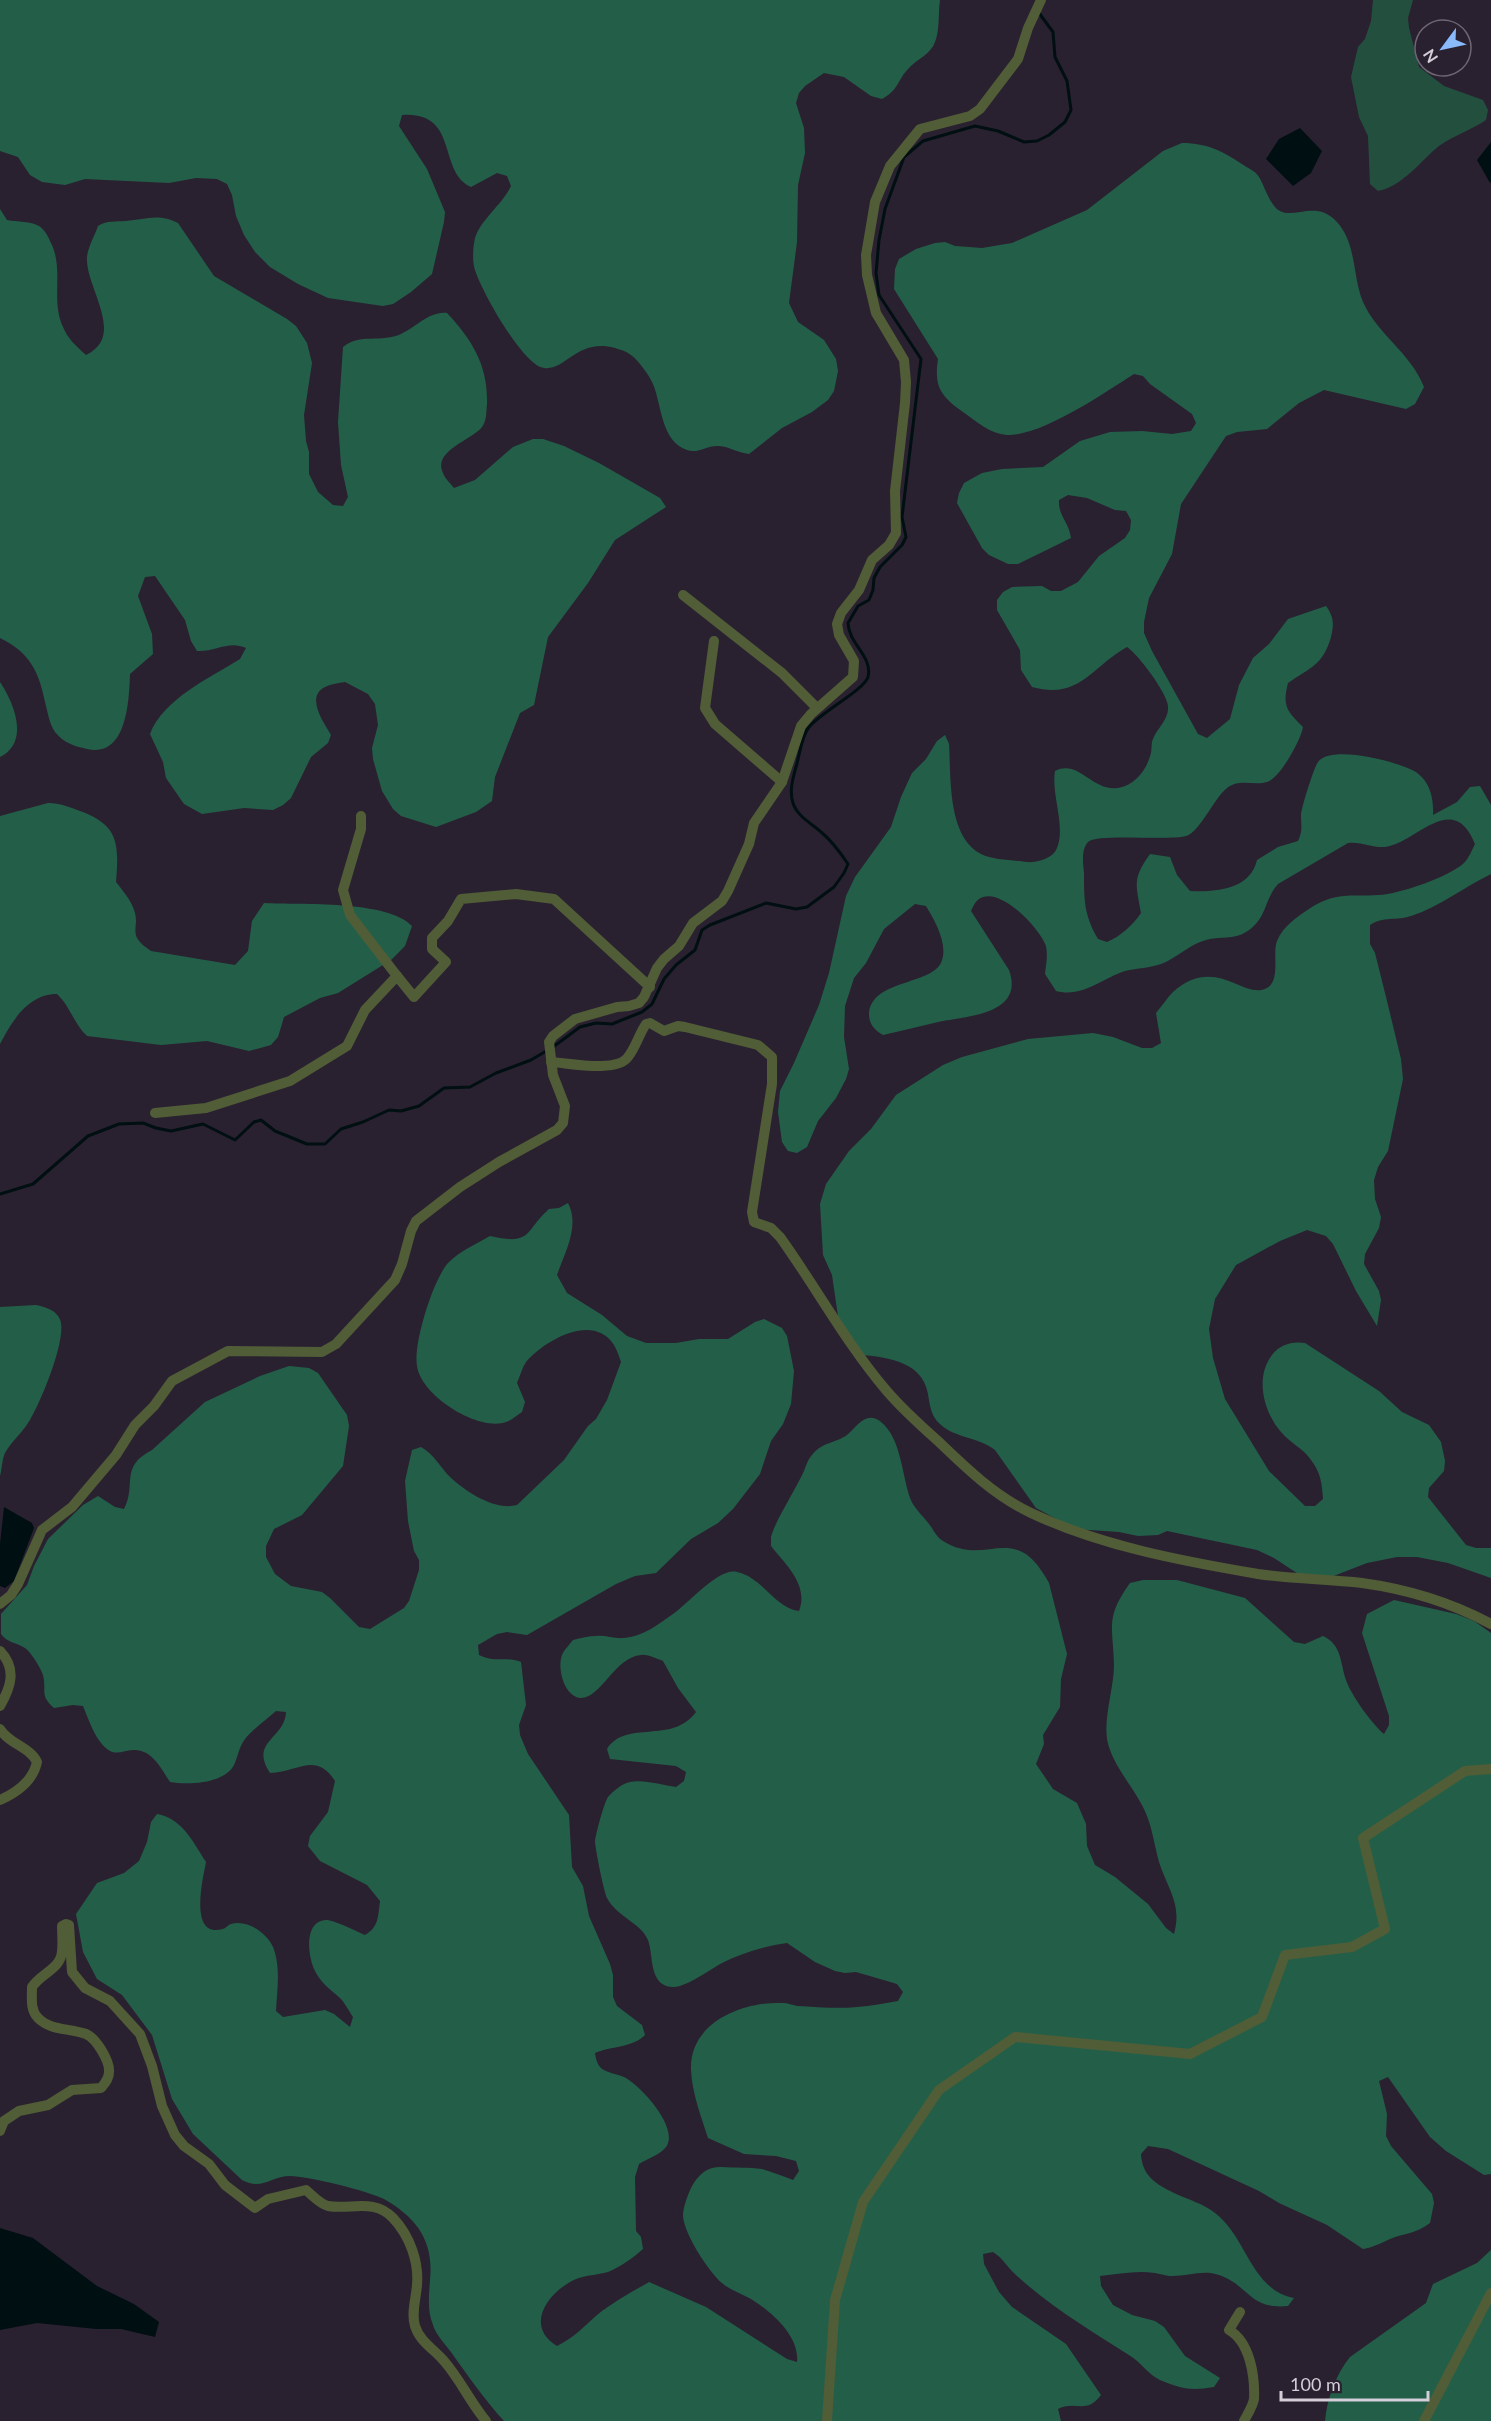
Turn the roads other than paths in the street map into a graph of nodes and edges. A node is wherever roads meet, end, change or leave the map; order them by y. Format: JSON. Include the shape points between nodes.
{"nodes":[{"id":1,"x":1041,"y":0,"type":"edge"},
{"id":2,"x":682,"y":595,"type":"dead end"},
{"id":3,"x":714,"y":641,"type":"dead end"},
{"id":4,"x":818,"y":708,"type":"junction"},
{"id":5,"x":782,"y":782,"type":"junction"},
{"id":6,"x":360,"y":816,"type":"dead end"},
{"id":7,"x":397,"y":976,"type":"junction"},
{"id":8,"x":650,"y":987,"type":"junction"},
{"id":9,"x":550,"y":1060,"type":"junction"},
{"id":10,"x":155,"y":1113,"type":"dead end"},
{"id":11,"x":0,"y":1604,"type":"edge"},
{"id":12,"x":1491,"y":1624,"type":"edge"},
{"id":13,"x":0,"y":1651,"type":"edge"},
{"id":14,"x":0,"y":1706,"type":"edge"},
{"id":15,"x":0,"y":1729,"type":"edge"},
{"id":16,"x":1491,"y":1769,"type":"edge"},
{"id":17,"x":0,"y":1800,"type":"edge"},
{"id":18,"x":0,"y":2131,"type":"edge"},
{"id":19,"x":1491,"y":2293,"type":"edge"},
{"id":20,"x":1240,"y":2312,"type":"dead end"},
{"id":21,"x":486,"y":2421,"type":"edge"},
{"id":22,"x":827,"y":2421,"type":"edge"},
{"id":23,"x":1244,"y":2421,"type":"edge"},
{"id":24,"x":1424,"y":2421,"type":"edge"}],
"edges":[{"from":1,"to":4,"type":"street","via":[[1018,59],[980,109],[970,116],[920,129],[890,166],[875,202],[866,255],[867,275],[876,313],[903,360],[906,382],[895,491],[896,533],[872,560],[837,624],[854,661],[853,677]]},
{"from":2,"to":4,"type":"street","via":[[782,673]]},
{"from":3,"to":5,"type":"street","via":[[705,708],[715,724]]},
{"from":4,"to":5,"type":"street","via":[[796,736]]},
{"from":5,"to":8,"type":"street","via":[[754,822],[749,844],[722,901],[693,923],[679,946],[657,968]]},
{"from":6,"to":7,"type":"street","via":[[361,828],[343,890],[350,915]]},
{"from":7,"to":8,"type":"street","via":[[414,997],[446,962],[432,949],[432,938],[461,899],[516,894],[554,899]]},
{"from":7,"to":10,"type":"street","via":[[365,1010],[347,1046],[290,1081],[206,1108]]},
{"from":8,"to":9,"type":"street","via":[[639,1003],[575,1019],[561,1028],[549,1042]]},
{"from":9,"to":11,"type":"street","via":[[565,1106],[563,1123],[557,1130],[498,1162],[416,1221],[395,1280],[336,1344],[322,1352],[228,1351],[172,1381],[72,1507],[42,1530],[18,1584]]},
{"from":9,"to":12,"type":"street","via":[[621,1065],[650,1023],[664,1031],[685,1027],[758,1045],[772,1057],[772,1084],[752,1212],[754,1222],[771,1228],[780,1237],[885,1390],[976,1477],[1018,1506],[1129,1547],[1261,1574],[1374,1585],[1458,1608]]},
{"from":13,"to":14,"type":"street","via":[[9,1663],[11,1676],[10,1688]]},
{"from":15,"to":17,"type":"street","via":[[37,1762],[30,1779]]},
{"from":16,"to":22,"type":"street","via":[[1465,1771],[1363,1838],[1385,1929],[1352,1947],[1285,1955],[1262,2017],[1190,2054],[1015,2037],[939,2090],[863,2202],[835,2300]]},
{"from":18,"to":21,"type":"street","via":[[4,2121],[19,2111],[48,2105],[72,2090],[100,2088],[107,2082],[107,2062],[88,2034],[44,2023],[32,2009],[32,1987],[58,1964],[63,1953],[62,1926],[66,1924],[72,1936],[72,1972],[85,1988],[110,2001],[140,2034],[175,2135],[209,2164],[225,2185],[255,2208],[268,2199],[306,2190],[328,2206],[371,2207],[393,2217],[418,2267],[415,2325],[424,2343],[443,2360]]},
{"from":19,"to":24,"type":"street"},
{"from":20,"to":23,"type":"street","via":[[1229,2330],[1240,2336],[1251,2363],[1254,2402]]}]}
